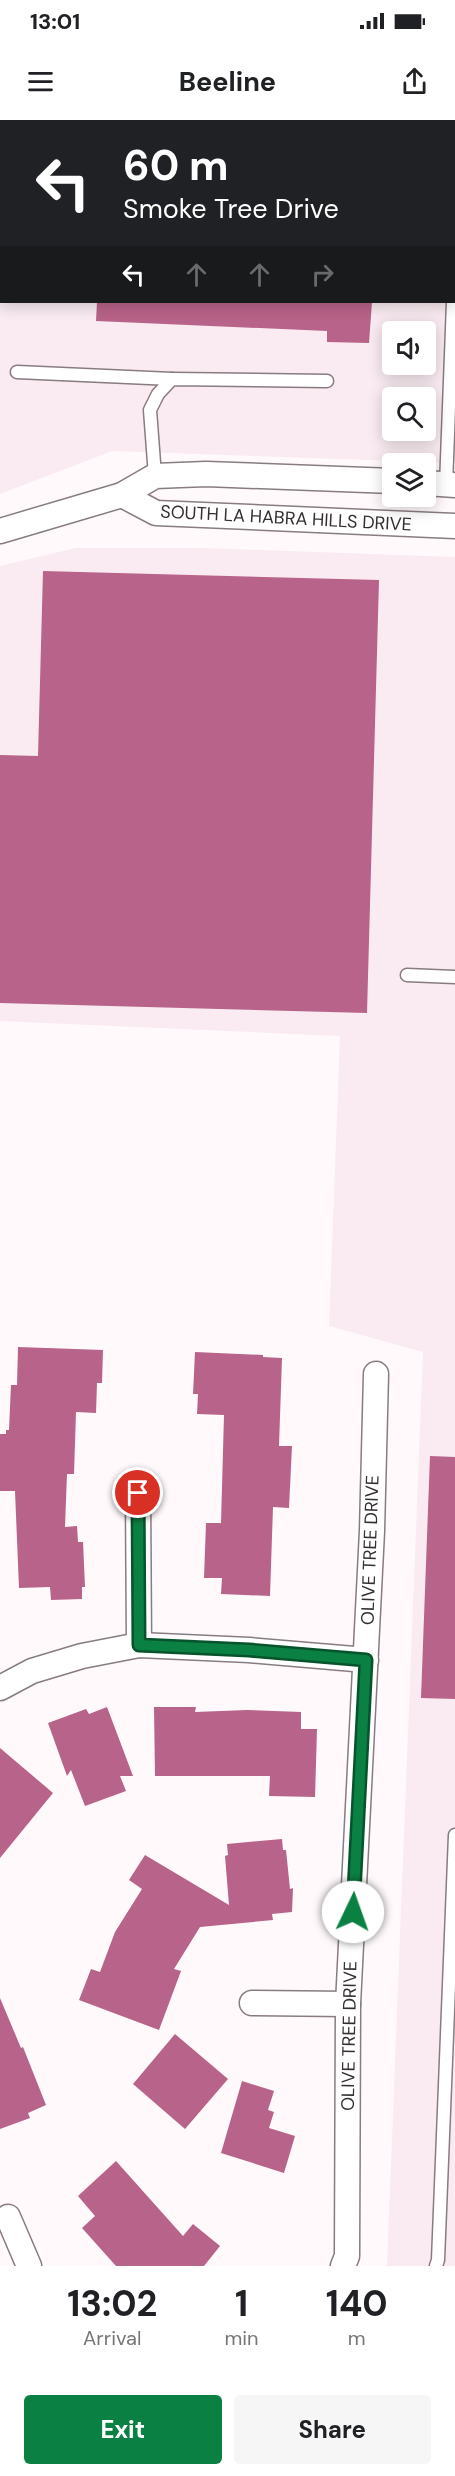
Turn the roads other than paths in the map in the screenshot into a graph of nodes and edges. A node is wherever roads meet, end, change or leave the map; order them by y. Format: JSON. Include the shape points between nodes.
{"nodes":[{"id":1,"x":453,"y":303,"type":"edge"},
{"id":2,"x":17,"y":372,"type":"dead end"},
{"id":3,"x":172,"y":379,"type":"junction"},
{"id":4,"x":327,"y":381,"type":"dead end"},
{"id":5,"x":155,"y":476,"type":"junction"},
{"id":6,"x":382,"y":482,"type":"edge"},
{"id":7,"x":442,"y":484,"type":"edge"},
{"id":8,"x":122,"y":495,"type":"junction"},
{"id":9,"x":455,"y":526,"type":"edge"},
{"id":10,"x":0,"y":531,"type":"edge"},
{"id":11,"x":407,"y":975,"type":"dead end"},
{"id":12,"x":455,"y":977,"type":"edge"},
{"id":13,"x":375,"y":1374,"type":"dead end"},
{"id":14,"x":138,"y":1493,"type":"dead end"},
{"id":15,"x":139,"y":1645,"type":"junction"},
{"id":16,"x":366,"y":1660,"type":"junction"},
{"id":17,"x":0,"y":1688,"type":"edge"},
{"id":18,"x":455,"y":1835,"type":"edge"},
{"id":19,"x":252,"y":2003,"type":"dead end"},
{"id":20,"x":348,"y":2004,"type":"junction"},
{"id":21,"x":452,"y":2019,"type":"edge"},
{"id":22,"x":8,"y":2217,"type":"dead end"},
{"id":23,"x":29,"y":2266,"type":"edge"},
{"id":24,"x":344,"y":2266,"type":"edge"},
{"id":25,"x":436,"y":2266,"type":"edge"}],
"edges":[{"from":1,"to":7,"type":"lane"},
{"from":2,"to":3,"type":"lane"},
{"from":3,"to":4,"type":"lane"},
{"from":3,"to":5,"type":"lane","via":[[150,410]]},
{"from":5,"to":6,"type":"street","name":"SOUTH LA HABRA HILLS DRIVE","via":[[206,474]]},
{"from":5,"to":8,"type":"street","name":"SOUTH LA HABRA HILLS DRIVE"},
{"from":8,"to":9,"type":"street","name":"SOUTH LA HABRA HILLS DRIVE","via":[[156,513]]},
{"from":8,"to":10,"type":"street","name":"SOUTH LA HABRA HILLS DRIVE"},
{"from":11,"to":12,"type":"lane"},
{"from":13,"to":16,"type":"street","name":"OLIVE TREE DRIVE"},
{"from":14,"to":15,"type":"street"},
{"from":15,"to":16,"type":"street"},
{"from":15,"to":17,"type":"street","via":[[32,1671]]},
{"from":16,"to":20,"type":"street","name":"OLIVE TREE DRIVE"},
{"from":18,"to":21,"type":"lane"},
{"from":19,"to":20,"type":"street"},
{"from":20,"to":24,"type":"street","name":"OLIVE TREE DRIVE"},
{"from":21,"to":25,"type":"lane"},
{"from":22,"to":23,"type":"street"}]}
